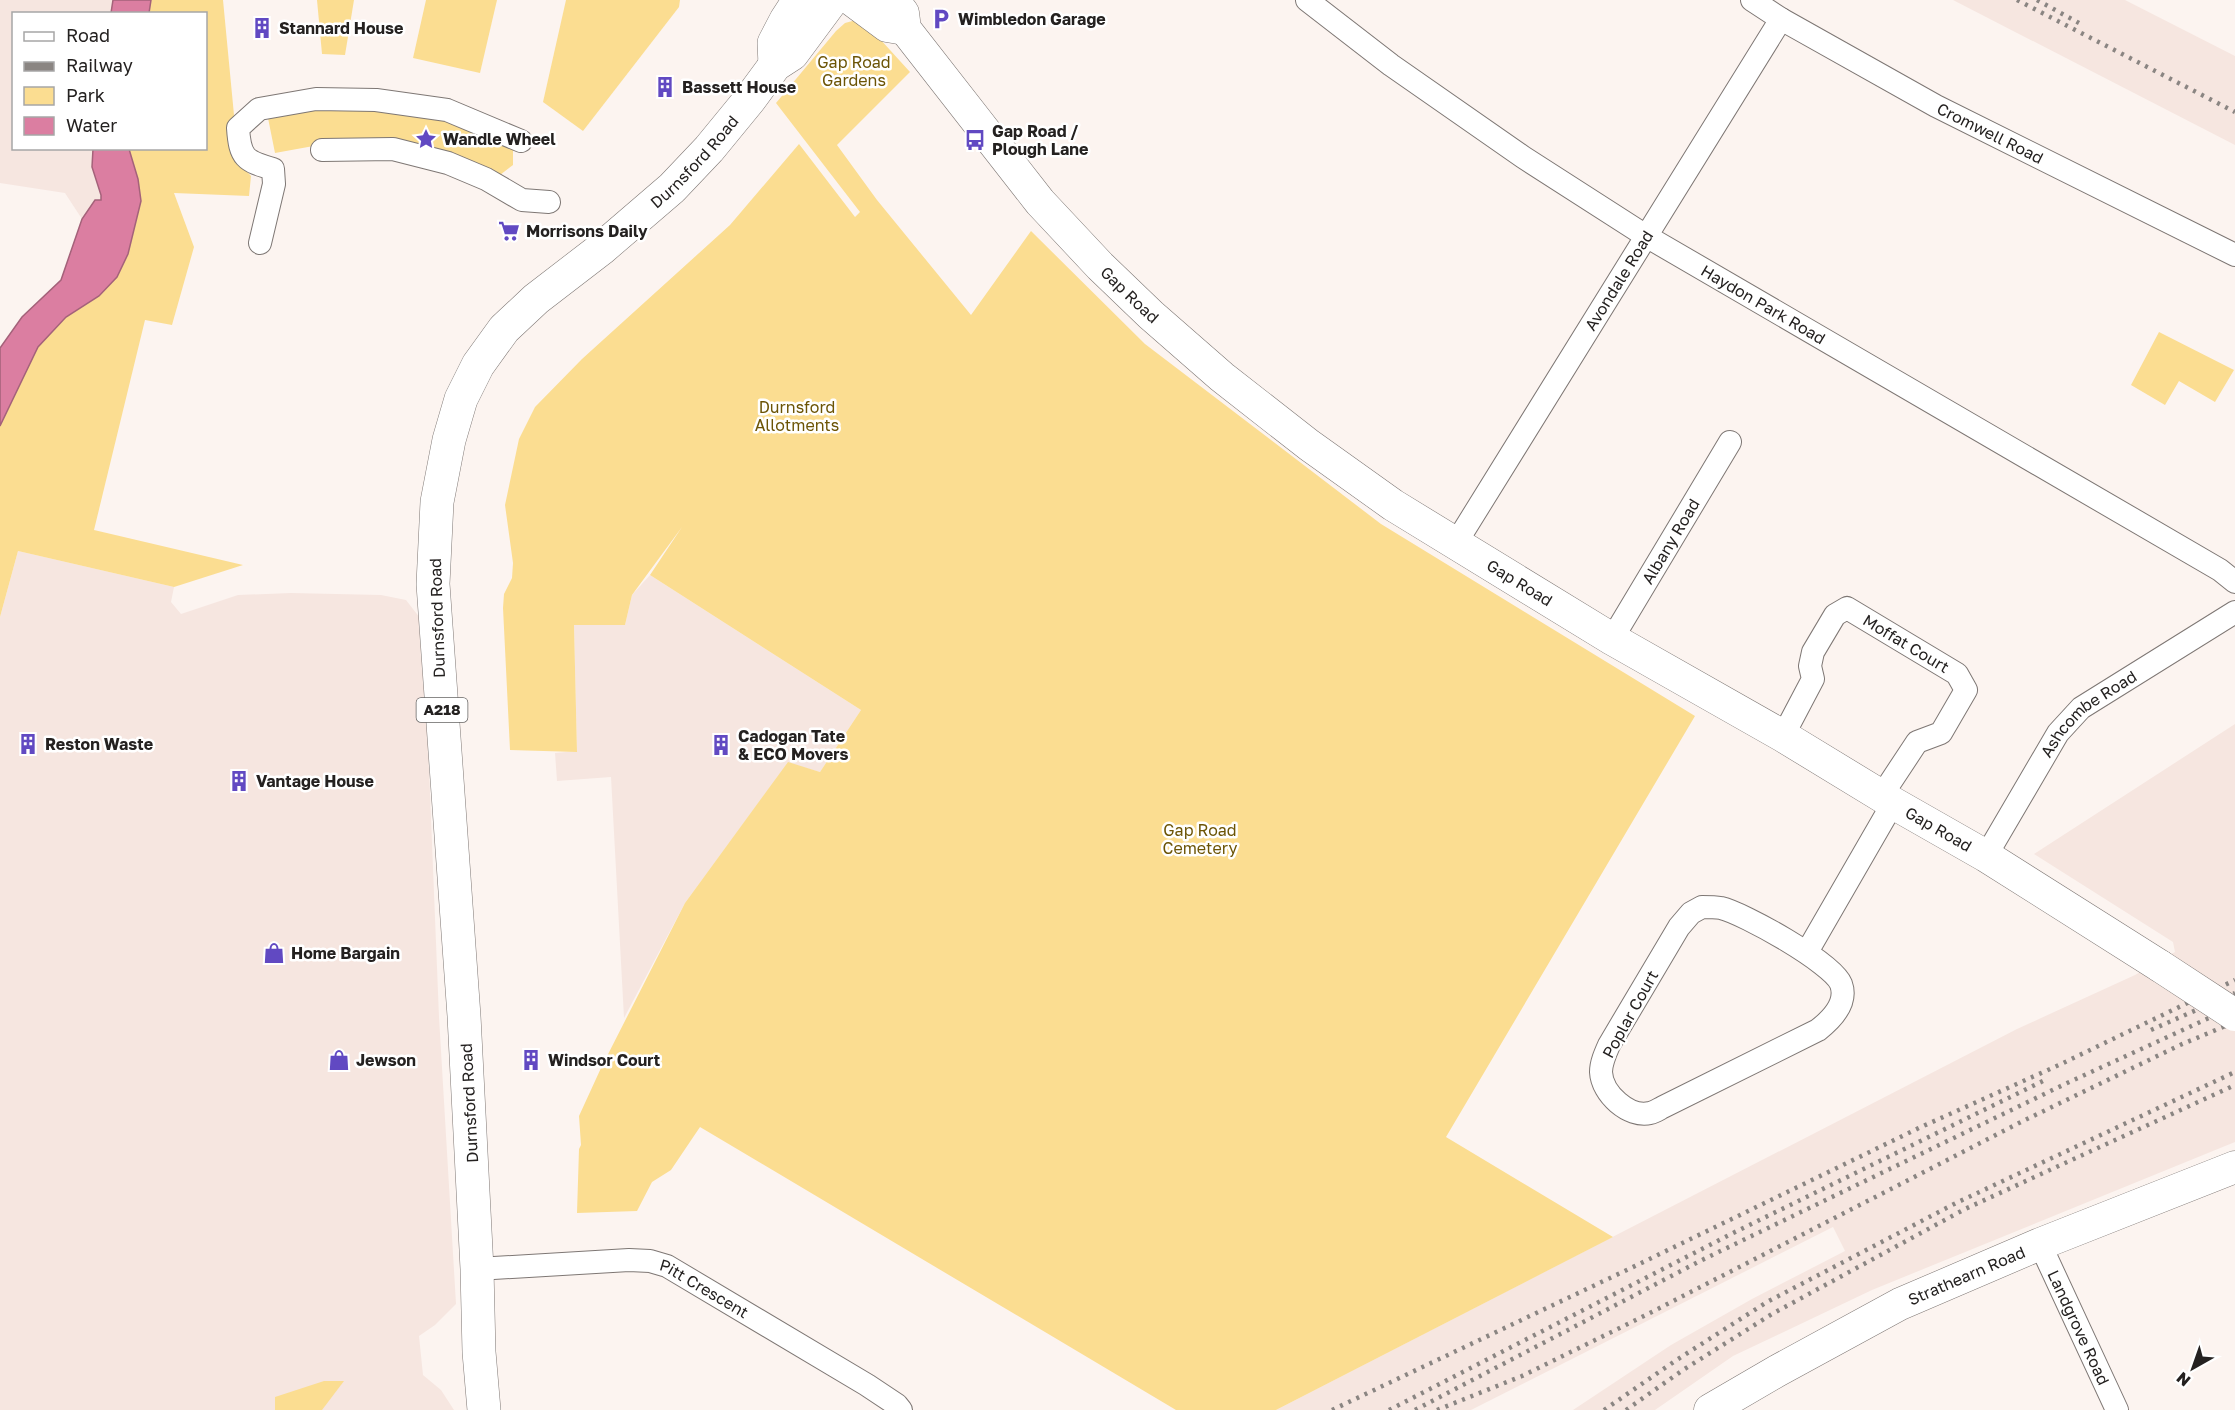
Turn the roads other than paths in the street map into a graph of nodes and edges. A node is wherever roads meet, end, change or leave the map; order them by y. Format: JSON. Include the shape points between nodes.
{"nodes":[{"id":1,"x":799,"y":0,"type":"edge"},
{"id":2,"x":832,"y":0,"type":"edge"},
{"id":3,"x":852,"y":0,"type":"edge"},
{"id":4,"x":893,"y":0,"type":"edge"},
{"id":5,"x":1307,"y":0,"type":"edge"},
{"id":6,"x":1752,"y":0,"type":"edge"},
{"id":7,"x":1781,"y":19,"type":"junction"},
{"id":8,"x":905,"y":29,"type":"junction"},
{"id":9,"x":775,"y":64,"type":"junction"},
{"id":10,"x":520,"y":141,"type":"dead end"},
{"id":11,"x":322,"y":150,"type":"dead end"},
{"id":12,"x":549,"y":202,"type":"dead end"},
{"id":13,"x":1646,"y":236,"type":"junction"},
{"id":14,"x":260,"y":243,"type":"dead end"},
{"id":15,"x":2235,"y":255,"type":"edge"},
{"id":16,"x":1730,"y":442,"type":"dead end"},
{"id":17,"x":1456,"y":543,"type":"junction"},
{"id":18,"x":2235,"y":582,"type":"edge"},
{"id":19,"x":2235,"y":612,"type":"edge"},
{"id":20,"x":1612,"y":639,"type":"junction"},
{"id":21,"x":1783,"y":736,"type":"junction"},
{"id":22,"x":1887,"y":799,"type":"junction"},
{"id":23,"x":1986,"y":856,"type":"junction"},
{"id":24,"x":1807,"y":952,"type":"junction"},
{"id":25,"x":2235,"y":1015,"type":"edge"},
{"id":26,"x":2235,"y":1167,"type":"edge"},
{"id":27,"x":2040,"y":1244,"type":"junction"},
{"id":28,"x":477,"y":1269,"type":"junction"},
{"id":29,"x":484,"y":1410,"type":"edge"},
{"id":30,"x":901,"y":1410,"type":"edge"},
{"id":31,"x":1710,"y":1410,"type":"edge"},
{"id":32,"x":2117,"y":1410,"type":"edge"}],
"edges":[{"from":1,"to":9,"type":"main road","via":[[774,43]]},
{"from":2,"to":9,"type":"main road","name":"Durnsford Road","via":[[792,54]]},
{"from":3,"to":8,"type":"main road","via":[[887,26]]},
{"from":4,"to":8,"type":"main road","name":"Gap Road","via":[[903,13]]},
{"from":5,"to":13,"type":"street","name":"Haydon Park Road","via":[[1523,157]]},
{"from":6,"to":7,"type":"street","name":"Cromwell Road"},
{"from":7,"to":13,"type":"street","name":"Avondale Road"},
{"from":7,"to":15,"type":"street","name":"Cromwell Road","via":[[1936,106]]},
{"from":8,"to":17,"type":"main road","name":"Gap Road","via":[[1040,202],[1151,315],[1310,446]]},
{"from":9,"to":28,"type":"main road","name":"Durnsford Road","number":"A218","via":[[729,125],[672,188],[504,329],[460,399],[449,440],[437,502],[433,584],[464,1016]]},
{"from":10,"to":14,"type":"street","via":[[447,110],[376,100],[316,99],[259,109],[238,128],[239,148],[251,162],[273,169],[274,184]]},
{"from":11,"to":12,"type":"street","via":[[393,149],[448,163],[522,200]]},
{"from":13,"to":17,"type":"street","name":"Avondale Road"},
{"from":13,"to":18,"type":"street","name":"Haydon Park Road"},
{"from":16,"to":20,"type":"street","name":"Albany Road"},
{"from":17,"to":20,"type":"main road","name":"Gap Road"},
{"from":19,"to":23,"type":"street","name":"Ashcombe Road","via":[[2081,708],[2058,733]]},
{"from":20,"to":21,"type":"main road","name":"Gap Road"},
{"from":21,"to":22,"type":"main road","name":"Gap Road"},
{"from":21,"to":22,"type":"street","name":"Moffat Court","via":[[1813,679],[1813,652],[1835,615],[1847,608],[1957,674],[1966,690],[1941,733],[1917,742]]},
{"from":22,"to":23,"type":"main road","name":"Gap Road"},
{"from":22,"to":24,"type":"street"},
{"from":23,"to":25,"type":"main road","name":"Gap Road","bridge":true},
{"from":24,"to":24,"type":"street","name":"Poplar Court","via":[[1720,908],[1702,907],[1691,913],[1609,1045],[1601,1072],[1609,1094],[1624,1107],[1650,1113],[1818,1030],[1838,1010],[1841,984],[1834,973]]},
{"from":26,"to":27,"type":"main road","name":"Strathearn Road"},
{"from":27,"to":31,"type":"main road","name":"Strathearn Road","via":[[1900,1304]]},
{"from":27,"to":32,"type":"street","name":"Landgrove Road"},
{"from":28,"to":29,"type":"main road","name":"Durnsford Road","number":"A218"},
{"from":28,"to":30,"type":"street","name":"Pitt Crescent","via":[[650,1261],[677,1272],[857,1379]]}]}
